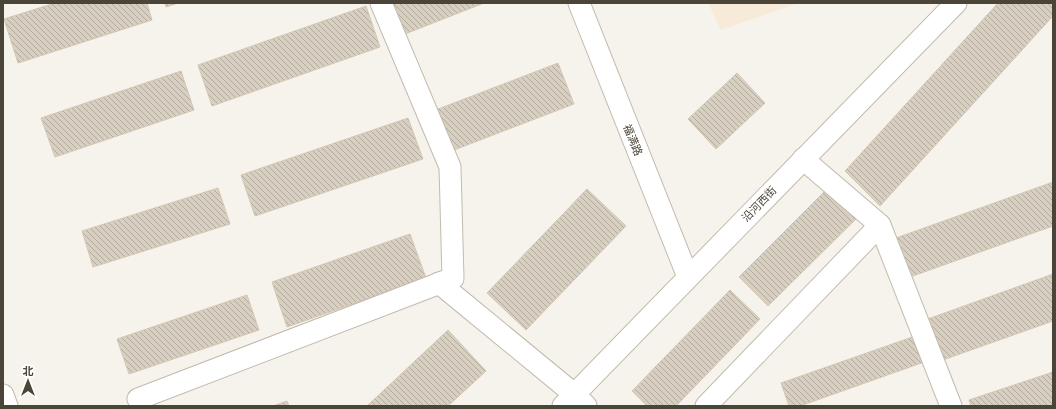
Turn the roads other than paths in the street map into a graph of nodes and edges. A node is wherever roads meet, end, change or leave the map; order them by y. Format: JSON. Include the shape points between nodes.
{"nodes":[{"id":1,"x":381,"y":3,"type":"edge"},
{"id":2,"x":579,"y":3,"type":"edge"},
{"id":3,"x":956,"y":3,"type":"edge"},
{"id":4,"x":803,"y":159,"type":"junction"},
{"id":5,"x":880,"y":225,"type":"junction"},
{"id":6,"x":688,"y":277,"type":"junction"},
{"id":7,"x":439,"y":283,"type":"junction"},
{"id":8,"x":3,"y":395,"type":"edge"},
{"id":9,"x":138,"y":399,"type":"dead end"},
{"id":10,"x":574,"y":402,"type":"edge"},
{"id":11,"x":7,"y":406,"type":"edge"},
{"id":12,"x":706,"y":406,"type":"edge"},
{"id":13,"x":951,"y":406,"type":"edge"}],
"edges":[{"from":1,"to":7,"type":"street","via":[[450,167],[452,278]]},
{"from":2,"to":6,"type":"street","name":"福满路"},
{"from":3,"to":4,"type":"street","name":"沿河西街"},
{"from":4,"to":5,"type":"street"},
{"from":4,"to":6,"type":"street","name":"沿河西街"},
{"from":5,"to":12,"type":"street"},
{"from":5,"to":13,"type":"street"},
{"from":6,"to":10,"type":"street","name":"沿河西街"},
{"from":7,"to":9,"type":"street"},
{"from":7,"to":10,"type":"street"},
{"from":8,"to":11,"type":"street"}]}
